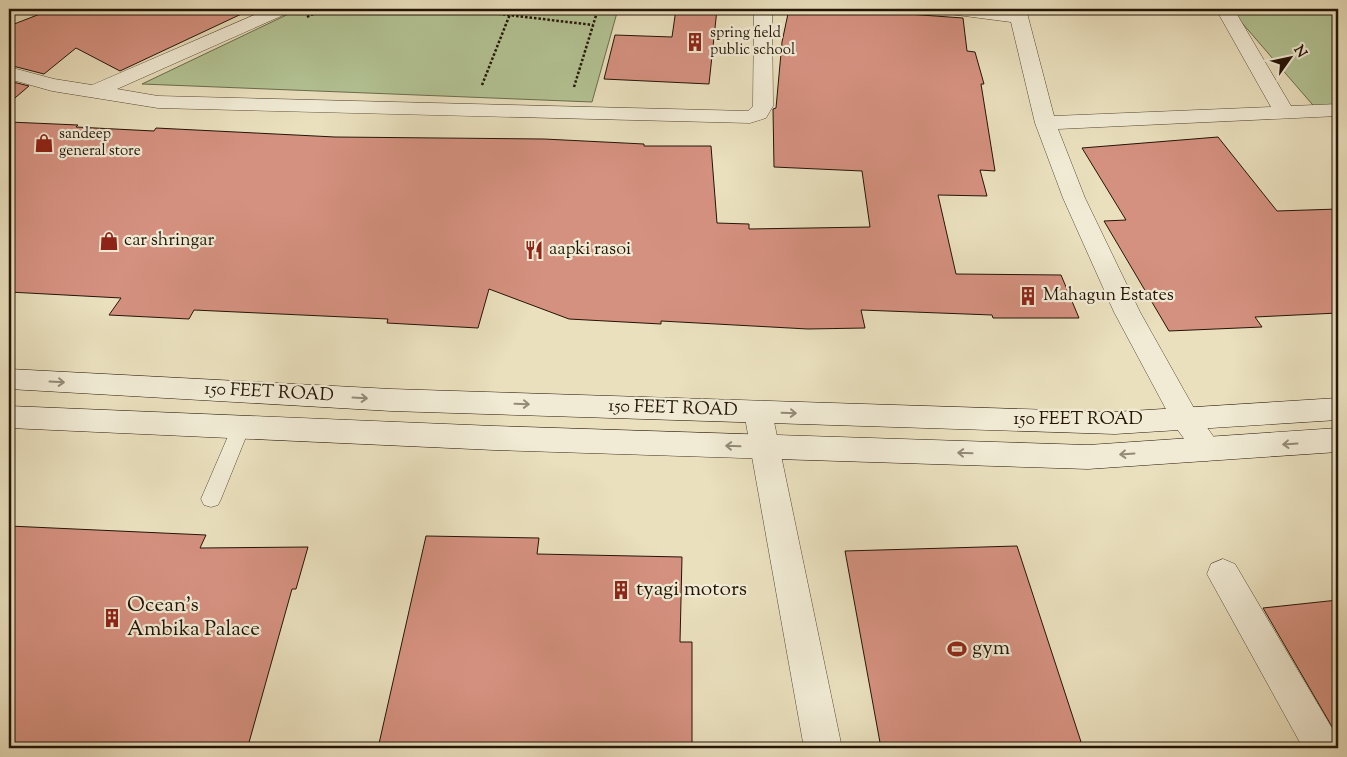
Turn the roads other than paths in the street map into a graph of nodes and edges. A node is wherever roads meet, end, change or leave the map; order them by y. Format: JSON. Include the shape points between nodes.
{"nodes":[{"id":1,"x":282,"y":9,"type":"edge"},
{"id":2,"x":763,"y":9,"type":"edge"},
{"id":3,"x":949,"y":9,"type":"edge"},
{"id":4,"x":1228,"y":9,"type":"edge"},
{"id":5,"x":1018,"y":13,"type":"edge"},
{"id":6,"x":9,"y":73,"type":"edge"},
{"id":7,"x":94,"y":92,"type":"junction"},
{"id":8,"x":1338,"y":110,"type":"edge"},
{"id":9,"x":1284,"y":111,"type":"junction"},
{"id":10,"x":1045,"y":123,"type":"junction"},
{"id":11,"x":9,"y":379,"type":"edge"},
{"id":12,"x":1338,"y":409,"type":"edge"},
{"id":13,"x":758,"y":412,"type":"junction"},
{"id":14,"x":9,"y":417,"type":"edge"},
{"id":15,"x":1185,"y":418,"type":"junction"},
{"id":16,"x":241,"y":427,"type":"junction"},
{"id":17,"x":1338,"y":440,"type":"edge"},
{"id":18,"x":764,"y":447,"type":"junction"},
{"id":19,"x":1207,"y":449,"type":"junction"},
{"id":20,"x":212,"y":499,"type":"dead end"},
{"id":21,"x":1223,"y":574,"type":"dead end"},
{"id":22,"x":823,"y":748,"type":"edge"},
{"id":23,"x":1323,"y":748,"type":"edge"}],
"edges":[{"from":1,"to":7,"type":"street"},
{"from":2,"to":7,"type":"street","via":[[764,106],[759,114],[750,117],[158,102]]},
{"from":3,"to":5,"type":"street"},
{"from":4,"to":9,"type":"street","via":[[1226,11]]},
{"from":5,"to":10,"type":"street"},
{"from":6,"to":7,"type":"street"},
{"from":8,"to":9,"type":"street"},
{"from":9,"to":10,"type":"street"},
{"from":10,"to":15,"type":"street","via":[[1074,198],[1127,312]]},
{"from":11,"to":13,"type":"street","name":"150 FEET ROAD","one_way":true,"via":[[391,400]]},
{"from":12,"to":15,"type":"street","name":"150 FEET ROAD"},
{"from":13,"to":15,"type":"street","name":"150 FEET ROAD","one_way":true,"via":[[1115,423]]},
{"from":13,"to":18,"type":"street"},
{"from":14,"to":16,"type":"street","name":"150 FEET ROAD"},
{"from":15,"to":19,"type":"street"},
{"from":18,"to":16,"type":"street","name":"150 FEET ROAD","one_way":true},
{"from":16,"to":20,"type":"lane"},
{"from":17,"to":19,"type":"street","name":"150 FEET ROAD","one_way":true},
{"from":19,"to":18,"type":"street","name":"150 FEET ROAD","one_way":true,"via":[[1088,457]]},
{"from":18,"to":22,"type":"street"},
{"from":21,"to":23,"type":"street"}]}
